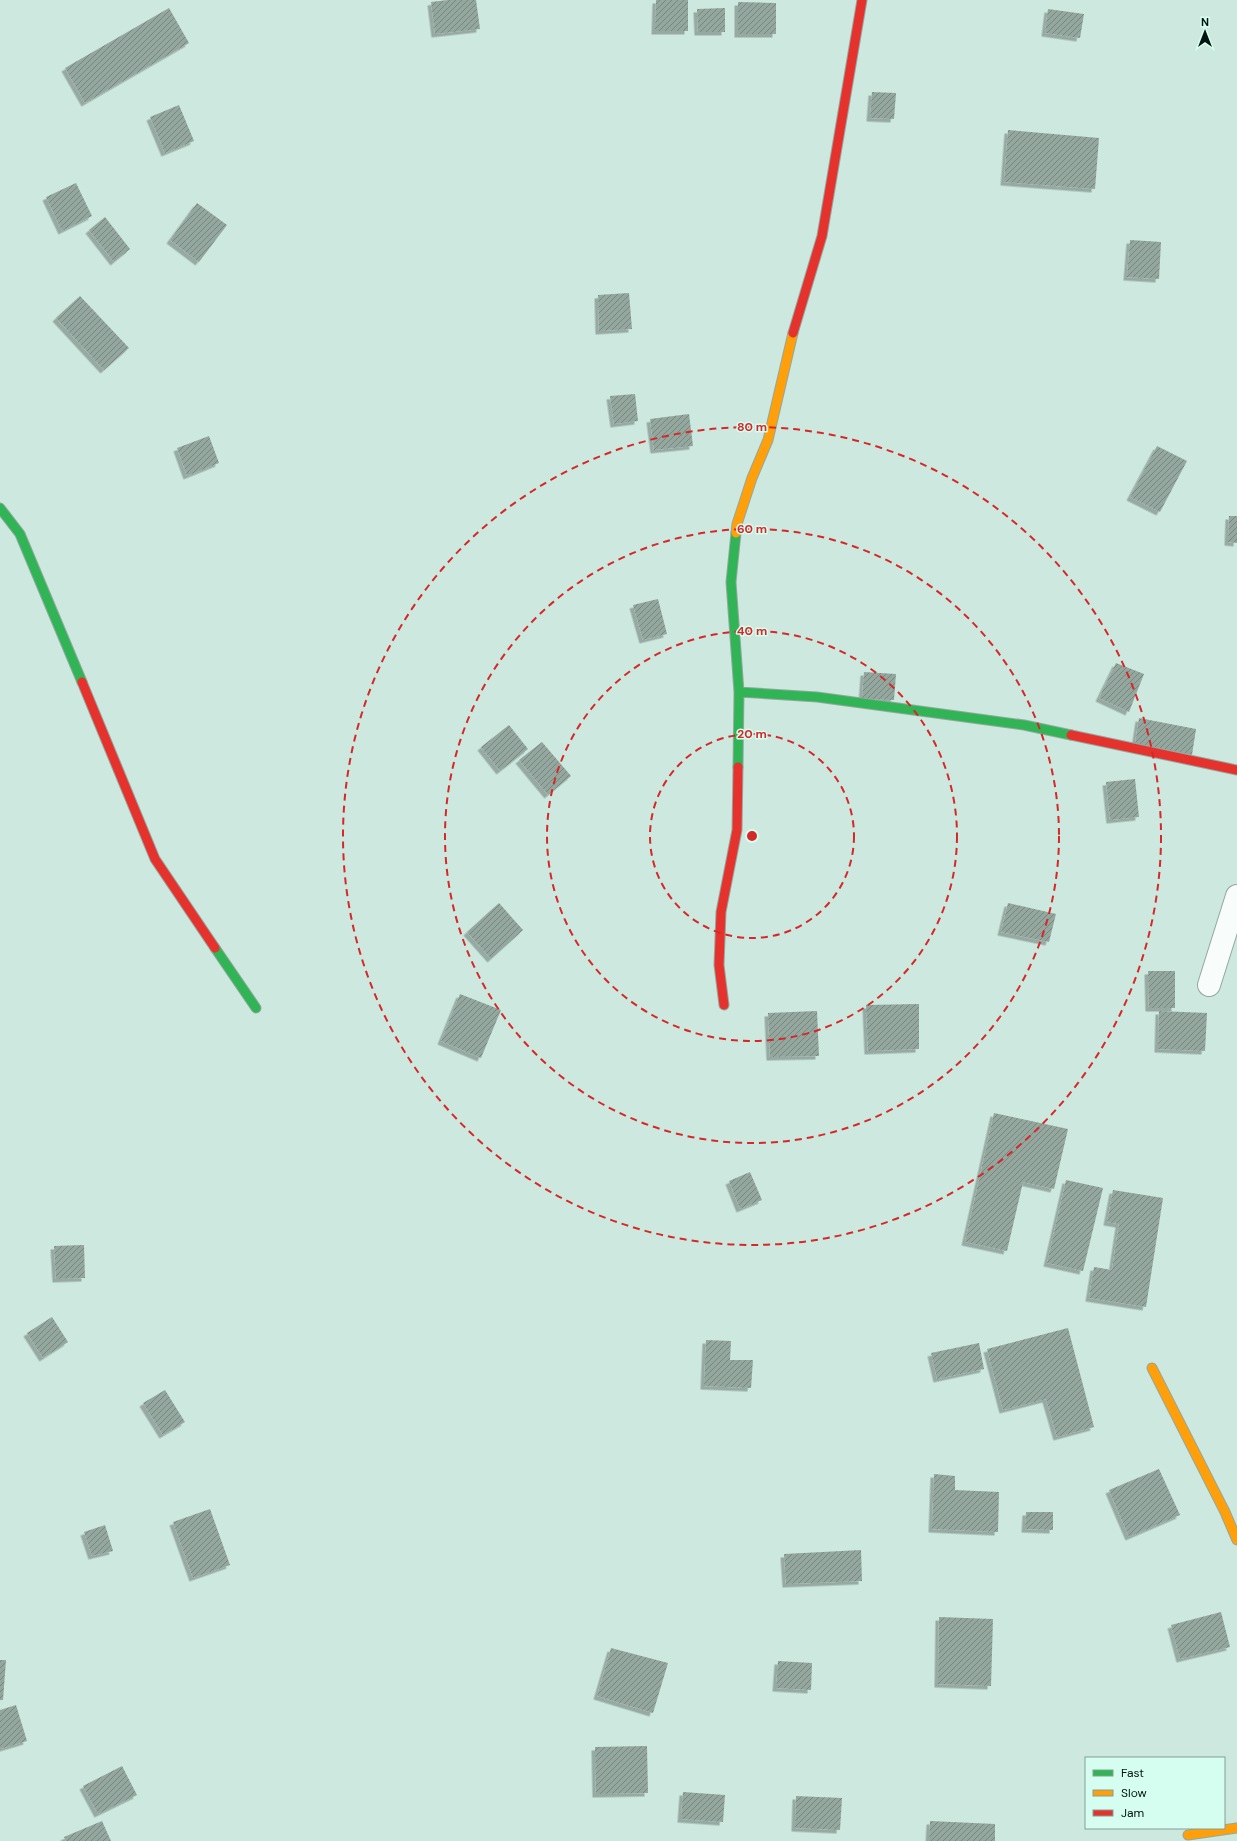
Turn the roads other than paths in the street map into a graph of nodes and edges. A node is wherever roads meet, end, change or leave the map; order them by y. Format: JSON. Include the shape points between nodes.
{"nodes":[{"id":1,"x":862,"y":0,"type":"edge"},
{"id":2,"x":0,"y":508,"type":"edge"},
{"id":3,"x":739,"y":692,"type":"junction"},
{"id":4,"x":1237,"y":770,"type":"edge"},
{"id":5,"x":1237,"y":896,"type":"edge"},
{"id":6,"x":1209,"y":986,"type":"dead end"},
{"id":7,"x":724,"y":1005,"type":"dead end"},
{"id":8,"x":256,"y":1008,"type":"dead end"},
{"id":9,"x":1152,"y":1368,"type":"dead end"},
{"id":10,"x":1237,"y":1540,"type":"edge"},
{"id":11,"x":1237,"y":1828,"type":"edge"},
{"id":12,"x":1188,"y":1835,"type":"dead end"}],
"edges":[{"from":1,"to":3,"type":"street","via":[[822,236],[795,325],[768,440],[737,524],[731,582]]},
{"from":2,"to":8,"type":"street","via":[[20,534],[155,859]]},
{"from":3,"to":4,"type":"street","via":[[817,697],[1024,725]]},
{"from":3,"to":7,"type":"street","via":[[737,830],[721,912],[719,965]]},
{"from":5,"to":6,"type":"street"},
{"from":9,"to":10,"type":"street"},
{"from":11,"to":12,"type":"street"}]}
